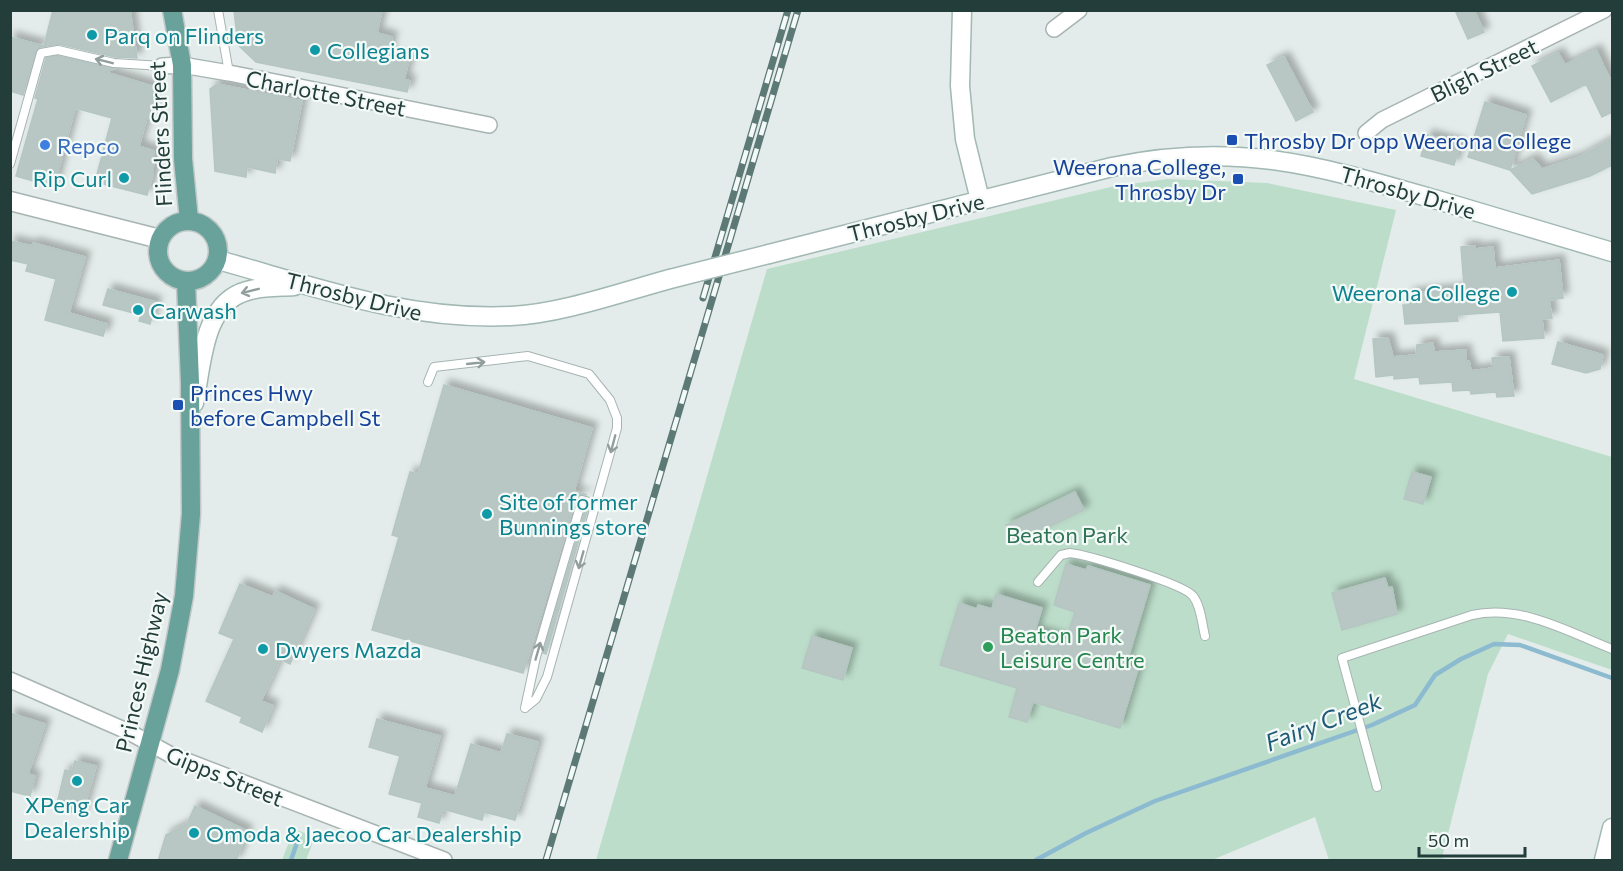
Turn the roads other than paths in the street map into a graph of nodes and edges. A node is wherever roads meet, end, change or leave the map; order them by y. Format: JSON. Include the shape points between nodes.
{"nodes":[{"id":1,"x":172,"y":10,"type":"edge"},
{"id":2,"x":218,"y":10,"type":"edge"},
{"id":3,"x":962,"y":10,"type":"edge"},
{"id":4,"x":1079,"y":10,"type":"edge"},
{"id":5,"x":1604,"y":10,"type":"edge"},
{"id":6,"x":1054,"y":29,"type":"dead end"},
{"id":7,"x":182,"y":65,"type":"junction"},
{"id":8,"x":162,"y":66,"type":"joint"},
{"id":9,"x":229,"y":73,"type":"junction"},
{"id":10,"x":489,"y":125,"type":"dead end"},
{"id":11,"x":1366,"y":133,"type":"dead end"},
{"id":12,"x":10,"y":164,"type":"edge"},
{"id":13,"x":980,"y":200,"type":"junction"},
{"id":14,"x":10,"y":201,"type":"edge"},
{"id":15,"x":189,"y":220,"type":"junction"},
{"id":16,"x":160,"y":239,"type":"junction"},
{"id":17,"x":1612,"y":252,"type":"edge"},
{"id":18,"x":218,"y":260,"type":"junction"},
{"id":19,"x":186,"y":281,"type":"junction"},
{"id":20,"x":308,"y":285,"type":"junction"},
{"id":21,"x":428,"y":382,"type":"dead end"},
{"id":22,"x":191,"y":420,"type":"junction"},
{"id":23,"x":597,"y":504,"type":"junction"},
{"id":24,"x":1038,"y":582,"type":"dead end"},
{"id":25,"x":1205,"y":636,"type":"dead end"},
{"id":26,"x":1612,"y":649,"type":"edge"},
{"id":27,"x":10,"y":680,"type":"edge"},
{"id":28,"x":149,"y":743,"type":"junction"},
{"id":29,"x":1377,"y":787,"type":"dead end"},
{"id":30,"x":1612,"y":828,"type":"edge"},
{"id":31,"x":118,"y":861,"type":"edge"},
{"id":32,"x":444,"y":861,"type":"edge"},
{"id":33,"x":1605,"y":861,"type":"edge"}],
"edges":[{"from":1,"to":7,"type":"main road","name":"Flinders Street"},
{"from":2,"to":9,"type":"lane"},
{"from":3,"to":13,"type":"main road","via":[[960,86],[965,140]]},
{"from":4,"to":6,"type":"street"},
{"from":5,"to":11,"type":"street","name":"Bligh Street","via":[[1382,120]]},
{"from":7,"to":8,"type":"street","name":"Charlotte Street"},
{"from":7,"to":9,"type":"street","name":"Charlotte Street"},
{"from":7,"to":15,"type":"main road","name":"Flinders Street","via":[[183,159]]},
{"from":8,"to":12,"type":"lane","one_way":true,"via":[[125,65],[58,50],[45,51],[37,61]]},
{"from":9,"to":10,"type":"street","name":"Charlotte Street"},
{"from":13,"to":17,"type":"main road","name":"Throsby Drive","via":[[1142,161],[1237,156],[1295,162],[1345,173]]},
{"from":13,"to":20,"type":"main road","name":"Throsby Drive","bridge":true,"via":[[547,311],[512,316],[436,316],[385,307]]},
{"from":14,"to":16,"type":"main road"},
{"from":15,"to":16,"type":"main road","via":[[176,222]]},
{"from":15,"to":18,"type":"main road","via":[[212,231],[218,241]]},
{"from":16,"to":19,"type":"main road","via":[[159,261],[165,271]]},
{"from":18,"to":19,"type":"main road","via":[[200,279]]},
{"from":18,"to":20,"type":"main road","name":"Throsby Drive"},
{"from":19,"to":22,"type":"main road","name":"Princes Highway"},
{"from":20,"to":22,"type":"main road","name":"Princes Highway","one_way":true,"via":[[246,291],[231,297],[220,308],[207,341]]},
{"from":21,"to":23,"type":"lane","one_way":true,"via":[[434,367],[528,356],[589,374],[610,400],[618,428]]},
{"from":22,"to":28,"type":"main road","name":"Princes Highway","via":[[191,514],[184,596],[172,660]]},
{"from":23,"to":23,"type":"lane","one_way":true,"via":[[547,677],[536,699],[525,708],[582,500]]},
{"from":24,"to":25,"type":"lane","via":[[1061,555],[1070,553],[1123,568],[1186,590],[1197,602]]},
{"from":26,"to":29,"type":"lane","via":[[1515,613],[1494,611],[1342,658]]},
{"from":27,"to":28,"type":"street","name":"Gipps Street"},
{"from":28,"to":31,"type":"main road","name":"Princes Highway"},
{"from":28,"to":32,"type":"street","name":"Gipps Street"},
{"from":30,"to":33,"type":"main road"}]}
